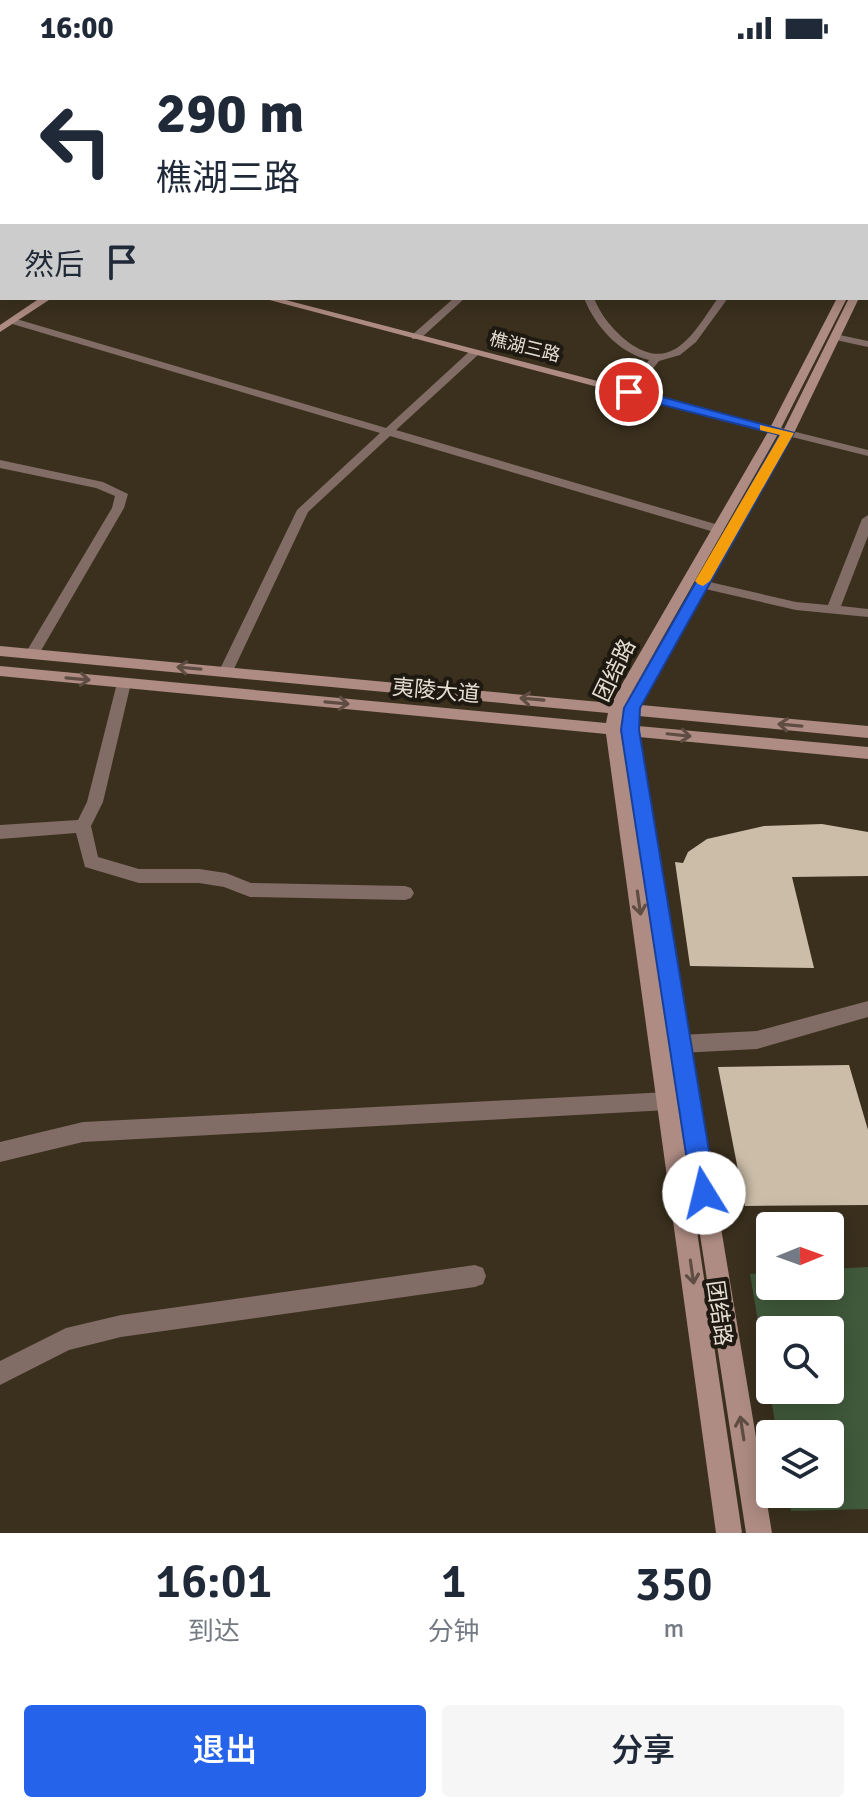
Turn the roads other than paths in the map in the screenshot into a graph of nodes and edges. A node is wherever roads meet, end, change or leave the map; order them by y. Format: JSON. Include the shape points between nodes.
{"nodes":[{"id":1,"x":30,"y":300,"type":"edge"},
{"id":2,"x":43,"y":300,"type":"edge"},
{"id":3,"x":275,"y":300,"type":"edge"},
{"id":4,"x":458,"y":300,"type":"edge"},
{"id":5,"x":590,"y":300,"type":"edge"},
{"id":6,"x":722,"y":300,"type":"edge"},
{"id":7,"x":841,"y":300,"type":"edge"},
{"id":8,"x":853,"y":300,"type":"edge"},
{"id":9,"x":6,"y":320,"type":"edge"},
{"id":10,"x":0,"y":329,"type":"edge"},
{"id":11,"x":416,"y":337,"type":"junction"},
{"id":12,"x":835,"y":337,"type":"junction"},
{"id":13,"x":868,"y":344,"type":"edge"},
{"id":14,"x":475,"y":352,"type":"junction"},
{"id":15,"x":656,"y":358,"type":"junction"},
{"id":16,"x":629,"y":392,"type":"junction"},
{"id":17,"x":389,"y":432,"type":"junction"},
{"id":18,"x":782,"y":432,"type":"junction"},
{"id":19,"x":868,"y":453,"type":"edge"},
{"id":20,"x":0,"y":464,"type":"edge"},
{"id":21,"x":868,"y":519,"type":"edge"},
{"id":22,"x":718,"y":529,"type":"junction"},
{"id":23,"x":701,"y":584,"type":"junction"},
{"id":24,"x":833,"y":610,"type":"junction"},
{"id":25,"x":868,"y":613,"type":"edge"},
{"id":26,"x":0,"y":651,"type":"edge"},
{"id":27,"x":32,"y":654,"type":"junction"},
{"id":28,"x":0,"y":671,"type":"edge"},
{"id":29,"x":226,"y":671,"type":"junction"},
{"id":30,"x":124,"y":683,"type":"junction"},
{"id":31,"x":624,"y":707,"type":"junction"},
{"id":32,"x":622,"y":729,"type":"junction"},
{"id":33,"x":868,"y":732,"type":"edge"},
{"id":34,"x":868,"y":753,"type":"edge"},
{"id":35,"x":83,"y":826,"type":"junction"},
{"id":36,"x":0,"y":832,"type":"edge"},
{"id":37,"x":405,"y":893,"type":"dead end"},
{"id":38,"x":868,"y":1009,"type":"edge"},
{"id":39,"x":680,"y":1044,"type":"junction"},
{"id":40,"x":668,"y":1101,"type":"junction"},
{"id":41,"x":0,"y":1152,"type":"edge"},
{"id":42,"x":475,"y":1276,"type":"dead end"},
{"id":43,"x":0,"y":1373,"type":"edge"},
{"id":44,"x":729,"y":1533,"type":"edge"},
{"id":45,"x":759,"y":1533,"type":"edge"}],
"edges":[{"from":1,"to":9,"type":"street"},
{"from":2,"to":9,"type":"street"},
{"from":3,"to":11,"type":"street","name":"樵湖三路"},
{"from":4,"to":11,"type":"street"},
{"from":5,"to":15,"type":"street","via":[[619,341]]},
{"from":6,"to":15,"type":"street","via":[[687,346],[668,358]]},
{"from":7,"to":18,"type":"street","name":"团结路"},
{"from":8,"to":12,"type":"street","name":"团结路"},
{"from":9,"to":10,"type":"street"},
{"from":9,"to":17,"type":"street"},
{"from":11,"to":14,"type":"street","name":"樵湖三路"},
{"from":12,"to":13,"type":"street"},
{"from":12,"to":18,"type":"street","name":"团结路"},
{"from":14,"to":16,"type":"street","name":"樵湖三路"},
{"from":14,"to":17,"type":"street"},
{"from":15,"to":16,"type":"street"},
{"from":16,"to":18,"type":"street","name":"樵湖三路"},
{"from":17,"to":22,"type":"street"},
{"from":17,"to":29,"type":"street","via":[[303,510]]},
{"from":18,"to":19,"type":"street","name":"樵湖三路"},
{"from":18,"to":22,"type":"street","name":"团结路"},
{"from":18,"to":23,"type":"street","name":"团结路"},
{"from":20,"to":27,"type":"street","via":[[122,494]]},
{"from":21,"to":24,"type":"street"},
{"from":22,"to":31,"type":"street","name":"团结路"},
{"from":23,"to":24,"type":"street"},
{"from":23,"to":31,"type":"street","name":"团结路"},
{"from":24,"to":25,"type":"street"},
{"from":26,"to":27,"type":"street","name":"夷陵大道"},
{"from":29,"to":27,"type":"street","name":"夷陵大道","one_way":true},
{"from":28,"to":30,"type":"street","name":"夷陵大道","one_way":true},
{"from":31,"to":29,"type":"street","name":"夷陵大道","one_way":true},
{"from":30,"to":32,"type":"street","name":"夷陵大道","one_way":true},
{"from":30,"to":35,"type":"street","via":[[95,802]]},
{"from":31,"to":32,"type":"street","name":"团结路"},
{"from":33,"to":31,"type":"street","name":"夷陵大道","one_way":true},
{"from":32,"to":34,"type":"street","name":"夷陵大道","one_way":true},
{"from":32,"to":39,"type":"street","name":"团结路"},
{"from":32,"to":40,"type":"street","name":"团结路","one_way":true},
{"from":35,"to":36,"type":"street"},
{"from":35,"to":37,"type":"street","via":[[91,862],[139,876],[199,876],[250,890]]},
{"from":38,"to":39,"type":"street","via":[[757,1040]]},
{"from":45,"to":39,"type":"street","name":"团结路","one_way":true},
{"from":40,"to":41,"type":"street","via":[[83,1132]]},
{"from":40,"to":44,"type":"street","name":"团结路","one_way":true},
{"from":42,"to":43,"type":"street","via":[[121,1326],[66,1339]]}]}
